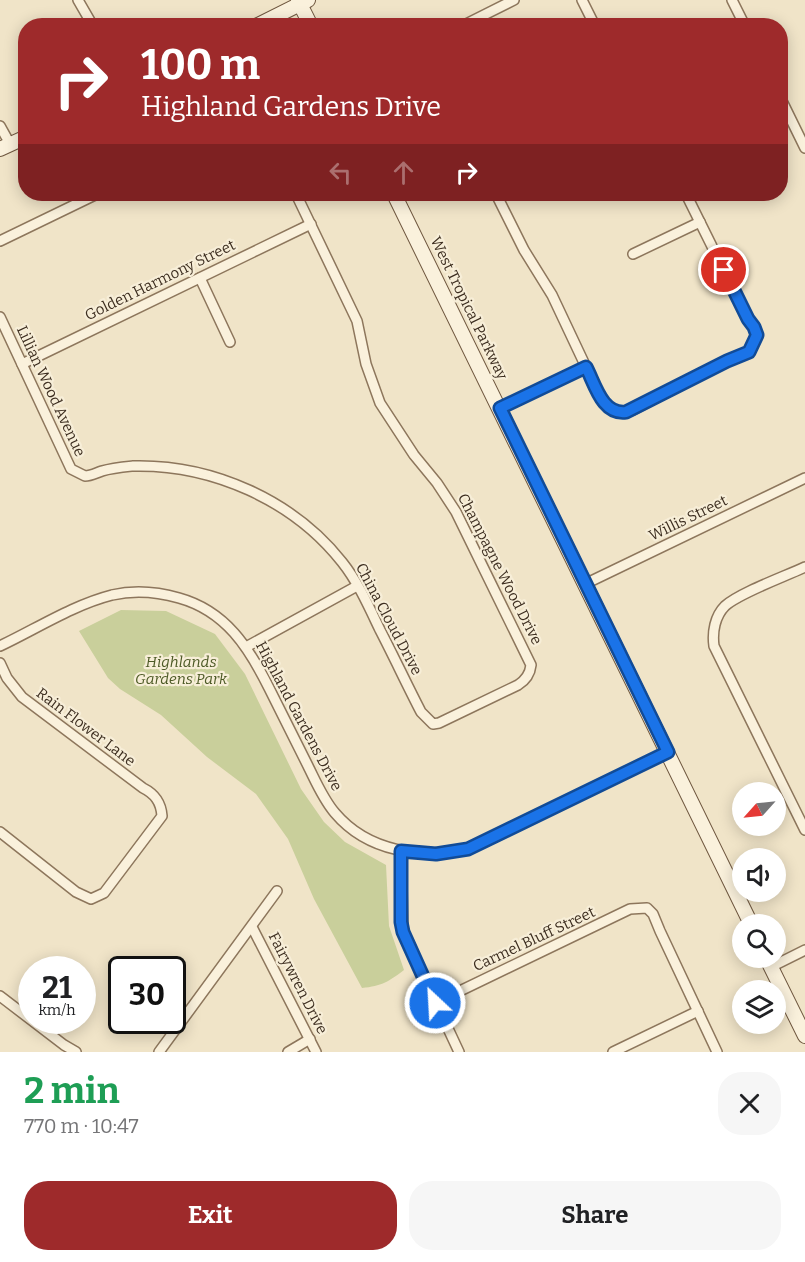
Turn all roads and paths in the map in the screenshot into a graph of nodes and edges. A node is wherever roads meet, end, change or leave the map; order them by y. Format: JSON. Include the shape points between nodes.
{"nodes":[{"id":1,"x":91,"y":0,"type":"edge"},
{"id":2,"x":514,"y":0,"type":"edge"},
{"id":3,"x":582,"y":0,"type":"edge"},
{"id":4,"x":732,"y":0,"type":"edge"},
{"id":5,"x":302,"y":1,"type":"edge"},
{"id":6,"x":80,"y":3,"type":"edge"},
{"id":7,"x":88,"y":18,"type":"edge"},
{"id":8,"x":271,"y":18,"type":"edge"},
{"id":9,"x":308,"y":18,"type":"edge"},
{"id":10,"x":478,"y":18,"type":"edge"},
{"id":11,"x":591,"y":18,"type":"edge"},
{"id":12,"x":741,"y":18,"type":"edge"},
{"id":13,"x":788,"y":113,"type":"edge"},
{"id":14,"x":0,"y":126,"type":"edge"},
{"id":15,"x":5,"y":146,"type":"edge"},
{"id":16,"x":805,"y":148,"type":"edge"},
{"id":17,"x":83,"y":201,"type":"edge"},
{"id":18,"x":300,"y":201,"type":"edge"},
{"id":19,"x":397,"y":201,"type":"edge"},
{"id":20,"x":500,"y":201,"type":"edge"},
{"id":21,"x":690,"y":201,"type":"edge"},
{"id":22,"x":700,"y":222,"type":"junction"},
{"id":23,"x":311,"y":224,"type":"junction"},
{"id":24,"x":0,"y":241,"type":"edge"},
{"id":25,"x":633,"y":255,"type":"dead end"},
{"id":26,"x":200,"y":278,"type":"junction"},
{"id":27,"x":0,"y":317,"type":"edge"},
{"id":28,"x":230,"y":342,"type":"dead end"},
{"id":29,"x":22,"y":364,"type":"junction"},
{"id":30,"x":586,"y":367,"type":"junction"},
{"id":31,"x":500,"y":408,"type":"junction"},
{"id":32,"x":78,"y":474,"type":"joint"},
{"id":33,"x":805,"y":478,"type":"edge"},
{"id":34,"x":805,"y":567,"type":"edge"},
{"id":35,"x":585,"y":584,"type":"junction"},
{"id":36,"x":357,"y":586,"type":"junction"},
{"id":37,"x":0,"y":646,"type":"edge"},
{"id":38,"x":246,"y":647,"type":"junction"},
{"id":39,"x":0,"y":663,"type":"edge"},
{"id":40,"x":433,"y":723,"type":"joint"},
{"id":41,"x":668,"y":752,"type":"junction"},
{"id":42,"x":805,"y":830,"type":"edge"},
{"id":43,"x":0,"y":832,"type":"edge"},
{"id":44,"x":401,"y":851,"type":"junction"},
{"id":45,"x":277,"y":891,"type":"dead end"},
{"id":46,"x":745,"y":914,"type":"edge"},
{"id":47,"x":252,"y":927,"type":"junction"},
{"id":48,"x":805,"y":950,"type":"edge"},
{"id":49,"x":786,"y":956,"type":"edge"},
{"id":50,"x":772,"y":968,"type":"edge"},
{"id":51,"x":0,"y":996,"type":"edge"},
{"id":52,"x":435,"y":1003,"type":"junction"},
{"id":53,"x":698,"y":1011,"type":"junction"},
{"id":54,"x":805,"y":1036,"type":"edge"},
{"id":55,"x":310,"y":1039,"type":"junction"},
{"id":56,"x":65,"y":1049,"type":"edge"},
{"id":57,"x":76,"y":1052,"type":"edge"},
{"id":58,"x":159,"y":1052,"type":"edge"},
{"id":59,"x":288,"y":1052,"type":"edge"},
{"id":60,"x":316,"y":1052,"type":"edge"},
{"id":61,"x":459,"y":1052,"type":"edge"},
{"id":62,"x":613,"y":1052,"type":"edge"},
{"id":63,"x":717,"y":1052,"type":"edge"}],
"edges":[{"from":1,"to":6,"type":"street"},
{"from":2,"to":10,"type":"street"},
{"from":3,"to":11,"type":"street"},
{"from":4,"to":12,"type":"street"},
{"from":5,"to":8,"type":"main road"},
{"from":5,"to":9,"type":"main road"},
{"from":6,"to":7,"type":"street"},
{"from":13,"to":16,"type":"street"},
{"from":14,"to":15,"type":"street"},
{"from":17,"to":24,"type":"street"},
{"from":18,"to":23,"type":"street","name":"Champagne Wood Drive"},
{"from":19,"to":31,"type":"main road","name":"West Tropical Parkway"},
{"from":20,"to":30,"type":"street","via":[[552,295]]},
{"from":21,"to":22,"type":"street"},
{"from":22,"to":25,"type":"street"},
{"from":22,"to":30,"type":"street","via":[[754,327],[757,335],[749,352],[620,413],[613,412],[602,401]]},
{"from":23,"to":26,"type":"street","name":"Golden Harmony Street"},
{"from":23,"to":40,"type":"street","name":"Champagne Wood Drive","via":[[357,321],[380,403],[456,512],[531,665],[518,685]]},
{"from":26,"to":28,"type":"street"},
{"from":26,"to":29,"type":"street","name":"Golden Harmony Street"},
{"from":27,"to":29,"type":"street","name":"Lillian Wood Avenue"},
{"from":29,"to":32,"type":"street","name":"Lillian Wood Avenue","via":[[68,464]]},
{"from":30,"to":31,"type":"street"},
{"from":31,"to":35,"type":"main road","name":"West Tropical Parkway"},
{"from":32,"to":36,"type":"street","name":"China Cloud Drive","via":[[90,476],[133,466],[166,468],[202,473],[247,489],[293,516],[342,562]]},
{"from":33,"to":35,"type":"street","name":"Willis Street"},
{"from":34,"to":42,"type":"street","via":[[731,602],[720,612],[714,630],[714,646]]},
{"from":35,"to":41,"type":"main road","name":"West Tropical Parkway"},
{"from":36,"to":38,"type":"street"},
{"from":36,"to":40,"type":"street","name":"China Cloud Drive","via":[[421,712]]},
{"from":37,"to":38,"type":"street","name":"Highland Gardens Drive","via":[[112,595],[150,592],[190,601],[207,610],[223,621]]},
{"from":38,"to":44,"type":"street","name":"Highland Gardens Drive","via":[[327,803],[352,830]]},
{"from":39,"to":43,"type":"street","name":"Rain Flower Lane","via":[[22,697],[153,793],[162,816],[112,884],[91,899],[83,897]]},
{"from":41,"to":44,"type":"street","name":"Highland Gardens Drive","via":[[468,849],[436,854]]},
{"from":41,"to":46,"type":"main road","name":"West Tropical Parkway"},
{"from":44,"to":52,"type":"street","via":[[403,932]]},
{"from":45,"to":47,"type":"street"},
{"from":47,"to":55,"type":"street","name":"Fairywren Drive"},
{"from":47,"to":58,"type":"street"},
{"from":48,"to":49,"type":"street"},
{"from":50,"to":54,"type":"main road"},
{"from":51,"to":56,"type":"street"},
{"from":52,"to":53,"type":"street","name":"Carmel Bluff Street","via":[[630,909],[647,908]]},
{"from":52,"to":61,"type":"street"},
{"from":53,"to":62,"type":"street"},
{"from":53,"to":63,"type":"street"},
{"from":55,"to":59,"type":"street"},
{"from":55,"to":60,"type":"street","name":"Fairywren Drive"},
{"from":56,"to":57,"type":"street"}]}
